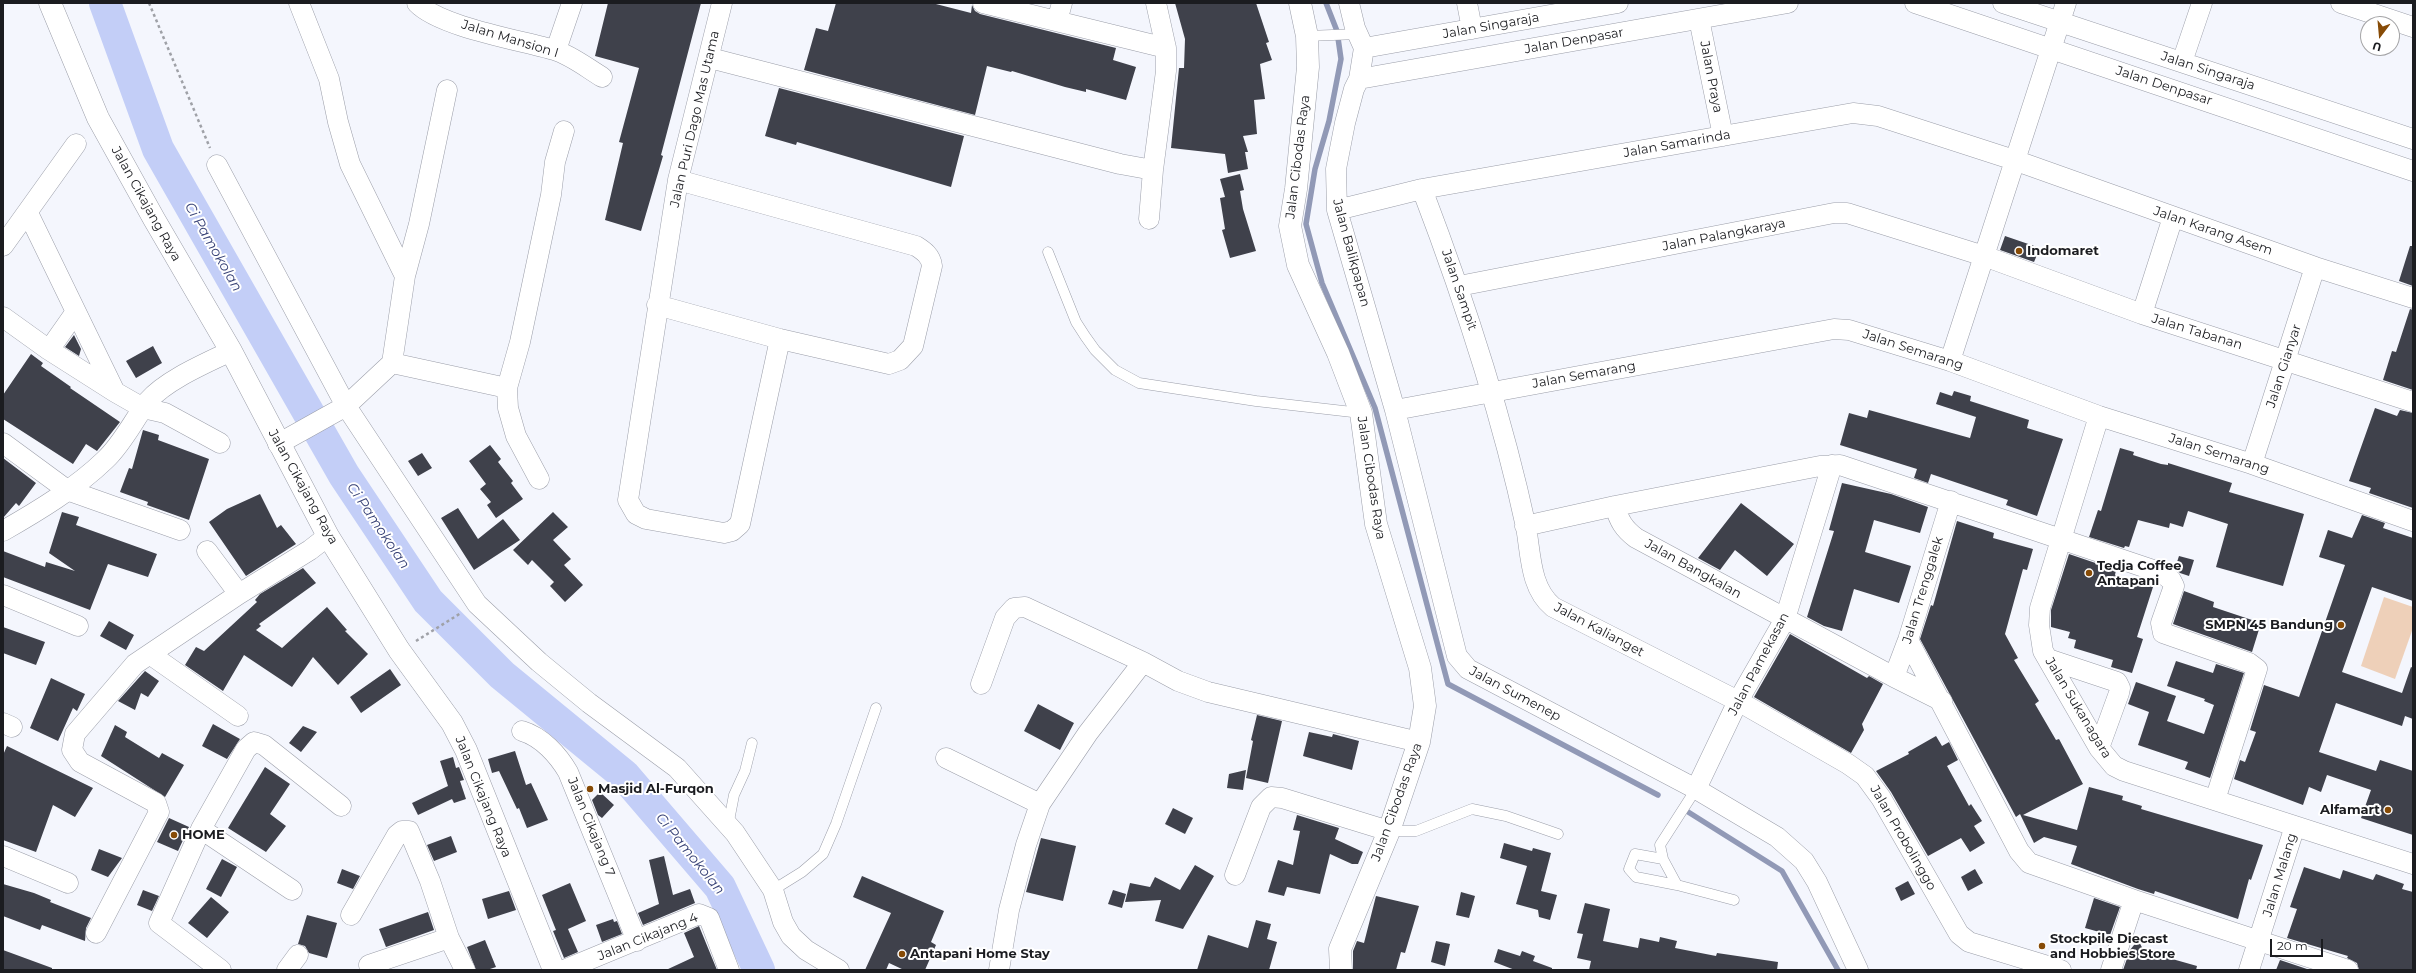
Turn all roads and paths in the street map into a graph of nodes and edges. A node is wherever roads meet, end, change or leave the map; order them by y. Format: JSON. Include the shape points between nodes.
{"nodes":[{"id":1,"x":50,"y":3,"type":"edge"},
{"id":2,"x":149,"y":3,"type":"edge"},
{"id":3,"x":299,"y":3,"type":"edge"},
{"id":4,"x":417,"y":3,"type":"edge"},
{"id":5,"x":572,"y":3,"type":"edge"},
{"id":6,"x":722,"y":3,"type":"edge"},
{"id":7,"x":983,"y":3,"type":"edge"},
{"id":8,"x":1156,"y":3,"type":"edge"},
{"id":9,"x":1300,"y":3,"type":"edge"},
{"id":10,"x":1348,"y":3,"type":"edge"},
{"id":11,"x":1467,"y":3,"type":"edge"},
{"id":12,"x":1618,"y":3,"type":"edge"},
{"id":13,"x":1788,"y":3,"type":"edge"},
{"id":14,"x":1915,"y":3,"type":"edge"},
{"id":15,"x":2003,"y":3,"type":"edge"},
{"id":16,"x":2066,"y":3,"type":"edge"},
{"id":17,"x":2202,"y":3,"type":"edge"},
{"id":18,"x":2341,"y":3,"type":"edge"},
{"id":19,"x":2374,"y":8,"type":"edge"},
{"id":20,"x":1060,"y":12,"type":"edge"},
{"id":21,"x":1699,"y":19,"type":"junction"},
{"id":22,"x":2413,"y":27,"type":"edge"},
{"id":23,"x":1472,"y":29,"type":"junction"},
{"id":24,"x":1307,"y":36,"type":"junction"},
{"id":25,"x":2055,"y":36,"type":"junction"},
{"id":26,"x":1356,"y":39,"type":"junction"},
{"id":27,"x":1166,"y":48,"type":"junction"},
{"id":28,"x":556,"y":50,"type":"junction"},
{"id":29,"x":710,"y":58,"type":"junction"},
{"id":30,"x":2182,"y":62,"type":"junction"},
{"id":31,"x":602,"y":77,"type":"dead end"},
{"id":32,"x":1360,"y":79,"type":"junction"},
{"id":33,"x":447,"y":90,"type":"dead end"},
{"id":34,"x":564,"y":131,"type":"dead end"},
{"id":35,"x":1722,"y":136,"type":"junction"},
{"id":36,"x":2413,"y":139,"type":"edge"},
{"id":37,"x":76,"y":144,"type":"dead end"},
{"id":38,"x":2014,"y":160,"type":"junction"},
{"id":39,"x":217,"y":165,"type":"joint"},
{"id":40,"x":1153,"y":170,"type":"junction"},
{"id":41,"x":2413,"y":171,"type":"edge"},
{"id":42,"x":678,"y":180,"type":"junction"},
{"id":43,"x":1422,"y":189,"type":"junction"},
{"id":44,"x":1337,"y":210,"type":"junction"},
{"id":45,"x":28,"y":213,"type":"junction"},
{"id":46,"x":2173,"y":218,"type":"junction"},
{"id":47,"x":1149,"y":219,"type":"dead end"},
{"id":48,"x":3,"y":246,"type":"edge"},
{"id":49,"x":1048,"y":252,"type":"dead end"},
{"id":50,"x":1984,"y":256,"type":"junction"},
{"id":51,"x":2315,"y":267,"type":"junction"},
{"id":52,"x":405,"y":276,"type":"junction"},
{"id":53,"x":1459,"y":286,"type":"junction"},
{"id":54,"x":2413,"y":298,"type":"edge"},
{"id":55,"x":657,"y":305,"type":"junction"},
{"id":56,"x":75,"y":313,"type":"junction"},
{"id":57,"x":2142,"y":314,"type":"junction"},
{"id":58,"x":3,"y":316,"type":"edge"},
{"id":59,"x":780,"y":339,"type":"junction"},
{"id":60,"x":48,"y":350,"type":"junction"},
{"id":61,"x":231,"y":351,"type":"junction"},
{"id":62,"x":2286,"y":360,"type":"junction"},
{"id":63,"x":1950,"y":361,"type":"junction"},
{"id":64,"x":392,"y":363,"type":"junction"},
{"id":65,"x":507,"y":388,"type":"junction"},
{"id":66,"x":115,"y":392,"type":"junction"},
{"id":67,"x":1492,"y":393,"type":"junction"},
{"id":68,"x":2413,"y":402,"type":"edge"},
{"id":69,"x":144,"y":408,"type":"junction"},
{"id":70,"x":339,"y":410,"type":"junction"},
{"id":71,"x":1395,"y":410,"type":"junction"},
{"id":72,"x":1361,"y":413,"type":"junction"},
{"id":73,"x":2099,"y":416,"type":"junction"},
{"id":74,"x":282,"y":441,"type":"junction"},
{"id":75,"x":3,"y":443,"type":"edge"},
{"id":76,"x":220,"y":443,"type":"dead end"},
{"id":77,"x":2252,"y":464,"type":"junction"},
{"id":78,"x":1832,"y":465,"type":"junction"},
{"id":79,"x":539,"y":479,"type":"dead end"},
{"id":80,"x":67,"y":490,"type":"junction"},
{"id":81,"x":1951,"y":502,"type":"junction"},
{"id":82,"x":1615,"y":506,"type":"junction"},
{"id":83,"x":2413,"y":520,"type":"edge"},
{"id":84,"x":1525,"y":526,"type":"junction"},
{"id":85,"x":3,"y":530,"type":"edge"},
{"id":86,"x":180,"y":530,"type":"dead end"},
{"id":87,"x":328,"y":536,"type":"junction"},
{"id":88,"x":2061,"y":538,"type":"junction"},
{"id":89,"x":207,"y":551,"type":"dead end"},
{"id":90,"x":239,"y":594,"type":"junction"},
{"id":91,"x":3,"y":595,"type":"edge"},
{"id":92,"x":461,"y":613,"type":"dead end"},
{"id":93,"x":1785,"y":619,"type":"junction"},
{"id":94,"x":78,"y":626,"type":"dead end"},
{"id":95,"x":1908,"y":640,"type":"junction"},
{"id":96,"x":411,"y":644,"type":"dead end"},
{"id":97,"x":151,"y":655,"type":"junction"},
{"id":98,"x":2048,"y":659,"type":"junction"},
{"id":99,"x":1143,"y":662,"type":"junction"},
{"id":100,"x":1894,"y":677,"type":"junction"},
{"id":101,"x":981,"y":684,"type":"dead end"},
{"id":102,"x":1942,"y":701,"type":"junction"},
{"id":103,"x":1738,"y":702,"type":"junction"},
{"id":104,"x":876,"y":708,"type":"dead end"},
{"id":105,"x":238,"y":716,"type":"dead end"},
{"id":106,"x":522,"y":731,"type":"dead end"},
{"id":107,"x":1419,"y":742,"type":"junction"},
{"id":108,"x":752,"y":743,"type":"dead end"},
{"id":109,"x":2100,"y":748,"type":"junction"},
{"id":110,"x":946,"y":758,"type":"dead end"},
{"id":111,"x":1696,"y":789,"type":"junction"},
{"id":112,"x":2215,"y":800,"type":"junction"},
{"id":113,"x":1040,"y":804,"type":"junction"},
{"id":114,"x":340,"y":806,"type":"dead end"},
{"id":115,"x":728,"y":826,"type":"junction"},
{"id":116,"x":2295,"y":826,"type":"junction"},
{"id":117,"x":201,"y":830,"type":"junction"},
{"id":118,"x":1389,"y":831,"type":"junction"},
{"id":119,"x":1558,"y":834,"type":"dead end"},
{"id":120,"x":3,"y":856,"type":"edge"},
{"id":121,"x":1663,"y":859,"type":"junction"},
{"id":122,"x":2413,"y":864,"type":"edge"},
{"id":123,"x":1235,"y":875,"type":"dead end"},
{"id":124,"x":68,"y":883,"type":"dead end"},
{"id":125,"x":1677,"y":885,"type":"junction"},
{"id":126,"x":292,"y":890,"type":"dead end"},
{"id":127,"x":774,"y":890,"type":"junction"},
{"id":128,"x":1734,"y":900,"type":"dead end"},
{"id":129,"x":2134,"y":900,"type":"junction"},
{"id":130,"x":351,"y":915,"type":"dead end"},
{"id":131,"x":96,"y":933,"type":"dead end"},
{"id":132,"x":449,"y":938,"type":"junction"},
{"id":133,"x":2260,"y":940,"type":"junction"},
{"id":134,"x":637,"y":941,"type":"junction"},
{"id":135,"x":369,"y":965,"type":"dead end"},
{"id":136,"x":221,"y":970,"type":"edge"},
{"id":137,"x":465,"y":970,"type":"edge"},
{"id":138,"x":554,"y":970,"type":"edge"},
{"id":139,"x":564,"y":970,"type":"edge"},
{"id":140,"x":729,"y":970,"type":"edge"},
{"id":141,"x":839,"y":970,"type":"edge"},
{"id":142,"x":999,"y":970,"type":"edge"},
{"id":143,"x":1341,"y":970,"type":"edge"},
{"id":144,"x":1858,"y":970,"type":"edge"},
{"id":145,"x":2061,"y":970,"type":"edge"},
{"id":146,"x":2111,"y":970,"type":"edge"},
{"id":147,"x":2249,"y":970,"type":"edge"},
{"id":148,"x":2348,"y":970,"type":"edge"}],
"edges":[{"from":1,"to":61,"type":"main road","name":"Jalan Cikajang Raya","via":[[98,118]]},
{"from":2,"to":39,"type":"path"},
{"from":3,"to":52,"type":"street","via":[[329,80],[350,164]]},
{"from":4,"to":28,"type":"street","name":"Jalan Mansion I","via":[[437,17],[524,44]]},
{"from":5,"to":28,"type":"street"},
{"from":6,"to":29,"type":"street","name":"Jalan Puri Dago Mas Utama"},
{"from":7,"to":20,"type":"street"},
{"from":8,"to":27,"type":"street"},
{"from":9,"to":24,"type":"main road","name":"Jalan Cibodas Raya"},
{"from":10,"to":26,"type":"street","name":"Jalan Balikpapan"},
{"from":11,"to":23,"type":"street"},
{"from":12,"to":23,"type":"street","name":"Jalan Singaraja"},
{"from":13,"to":21,"type":"street","name":"Jalan Denpasar"},
{"from":14,"to":25,"type":"street","name":"Jalan Denpasar"},
{"from":15,"to":25,"type":"street","name":"Jalan Singaraja"},
{"from":16,"to":25,"type":"street"},
{"from":17,"to":30,"type":"street"},
{"from":18,"to":19,"type":"street"},
{"from":19,"to":22,"type":"street"},
{"from":20,"to":27,"type":"street"},
{"from":21,"to":32,"type":"street","name":"Jalan Denpasar"},
{"from":21,"to":35,"type":"street","name":"Jalan Praya"},
{"from":23,"to":26,"type":"street","name":"Jalan Singaraja"},
{"from":24,"to":26,"type":"lane","via":[[1330,35]]},
{"from":24,"to":72,"type":"main road","name":"Jalan Cibodas Raya","via":[[1304,108],[1290,226],[1298,265],[1338,353]]},
{"from":25,"to":30,"type":"street","name":"Jalan Singaraja"},
{"from":25,"to":38,"type":"street"},
{"from":25,"to":41,"type":"street","name":"Jalan Denpasar"},
{"from":26,"to":32,"type":"street","name":"Jalan Balikpapan"},
{"from":27,"to":40,"type":"street","via":[[1166,71]]},
{"from":28,"to":31,"type":"street","name":"Jalan Mansion I"},
{"from":29,"to":40,"type":"street","via":[[1120,164]]},
{"from":29,"to":42,"type":"street","name":"Jalan Puri Dago Mas Utama"},
{"from":30,"to":36,"type":"street","name":"Jalan Singaraja"},
{"from":32,"to":44,"type":"street","name":"Jalan Balikpapan","via":[[1354,89],[1336,169]]},
{"from":33,"to":52,"type":"street","via":[[419,224]]},
{"from":34,"to":65,"type":"street","via":[[555,162],[520,342]]},
{"from":35,"to":38,"type":"street","name":"Jalan Samarinda","via":[[1852,113],[1878,116]]},
{"from":35,"to":43,"type":"street","name":"Jalan Samarinda"},
{"from":37,"to":45,"type":"street"},
{"from":38,"to":46,"type":"street","name":"Jalan Karang Asem"},
{"from":38,"to":50,"type":"street"},
{"from":39,"to":70,"type":"street"},
{"from":40,"to":47,"type":"street"},
{"from":42,"to":55,"type":"street","name":"Jalan Puri Dago Mas Utama"},
{"from":42,"to":59,"type":"street","via":[[916,246],[932,260],[913,346],[900,360],[889,364],[882,363]]},
{"from":43,"to":44,"type":"street","name":"Jalan Samarinda"},
{"from":43,"to":53,"type":"street","name":"Jalan Sampit"},
{"from":44,"to":71,"type":"street","name":"Jalan Balikpapan"},
{"from":45,"to":48,"type":"street"},
{"from":45,"to":56,"type":"street"},
{"from":46,"to":51,"type":"street","name":"Jalan Karang Asem"},
{"from":46,"to":57,"type":"street"},
{"from":49,"to":72,"type":"lane","via":[[1076,322],[1094,350],[1115,370],[1139,382],[1256,401]]},
{"from":50,"to":53,"type":"street","name":"Jalan Palangkaraya","via":[[1860,216],[1841,213]]},
{"from":50,"to":57,"type":"street","name":"Jalan Tabanan"},
{"from":50,"to":63,"type":"street"},
{"from":51,"to":54,"type":"street","name":"Jalan Karang Asem"},
{"from":51,"to":62,"type":"street","name":"Jalan Gianyar"},
{"from":52,"to":64,"type":"street"},
{"from":53,"to":67,"type":"street","name":"Jalan Sampit"},
{"from":55,"to":59,"type":"street"},
{"from":55,"to":59,"type":"street","name":"Jalan Puri Dago Mas Utama","via":[[628,500],[636,514],[646,519],[724,533],[732,531],[740,524]]},
{"from":56,"to":60,"type":"street"},
{"from":56,"to":66,"type":"street"},
{"from":57,"to":62,"type":"street","name":"Jalan Tabanan"},
{"from":58,"to":60,"type":"street"},
{"from":60,"to":66,"type":"street"},
{"from":61,"to":69,"type":"street","via":[[161,390]]},
{"from":61,"to":74,"type":"main road","name":"Jalan Cikajang Raya"},
{"from":62,"to":68,"type":"street","name":"Jalan Tabanan"},
{"from":62,"to":77,"type":"street","name":"Jalan Gianyar"},
{"from":63,"to":67,"type":"street","name":"Jalan Semarang","via":[[1862,333],[1834,329]]},
{"from":63,"to":73,"type":"street","name":"Jalan Semarang"},
{"from":64,"to":65,"type":"street"},
{"from":64,"to":70,"type":"street"},
{"from":65,"to":79,"type":"street","via":[[508,408],[516,436]]},
{"from":66,"to":69,"type":"street"},
{"from":67,"to":71,"type":"street","name":"Jalan Semarang"},
{"from":67,"to":84,"type":"street","name":"Jalan Kalianget"},
{"from":69,"to":76,"type":"street","via":[[165,413]]},
{"from":69,"to":80,"type":"street","via":[[116,449]]},
{"from":70,"to":74,"type":"street"},
{"from":70,"to":115,"type":"street","via":[[477,604],[539,662],[589,703],[677,768]]},
{"from":71,"to":111,"type":"street","name":"Jalan Sumenep","via":[[1453,648],[1462,664]]},
{"from":72,"to":107,"type":"main road","name":"Jalan Cibodas Raya","via":[[1376,524],[1420,668],[1425,706]]},
{"from":73,"to":77,"type":"street","name":"Jalan Semarang"},
{"from":73,"to":88,"type":"street","name":"Jalan Sukanagara"},
{"from":74,"to":87,"type":"main road","name":"Jalan Cikajang Raya"},
{"from":75,"to":80,"type":"street"},
{"from":77,"to":83,"type":"street","name":"Jalan Semarang"},
{"from":78,"to":81,"type":"street","via":[[1840,465]]},
{"from":78,"to":82,"type":"street"},
{"from":78,"to":93,"type":"street","name":"Jalan Pamekasan"},
{"from":80,"to":85,"type":"street"},
{"from":80,"to":86,"type":"street"},
{"from":81,"to":88,"type":"street"},
{"from":81,"to":95,"type":"street","name":"Jalan Trenggalek"},
{"from":82,"to":84,"type":"street"},
{"from":82,"to":93,"type":"street","name":"Jalan Bangkalan","via":[[1625,530],[1636,538]]},
{"from":84,"to":103,"type":"street","name":"Jalan Kalianget","via":[[1537,587],[1543,598],[1553,607]]},
{"from":87,"to":90,"type":"street"},
{"from":87,"to":138,"type":"main road","name":"Jalan Cikajang Raya","via":[[399,650],[452,723]]},
{"from":88,"to":98,"type":"street","name":"Jalan Sukanagara","via":[[2040,608],[2041,639]]},
{"from":88,"to":112,"type":"street","via":[[2168,577],[2174,586],[2161,623],[2163,633],[2249,663],[2257,669]]},
{"from":89,"to":90,"type":"street"},
{"from":90,"to":97,"type":"street"},
{"from":91,"to":94,"type":"street"},
{"from":92,"to":96,"type":"path"},
{"from":93,"to":100,"type":"street","name":"Jalan Bangkalan"},
{"from":93,"to":103,"type":"street","name":"Jalan Pamekasan"},
{"from":95,"to":100,"type":"street","name":"Jalan Trenggalek"},
{"from":95,"to":102,"type":"street"},
{"from":97,"to":105,"type":"street"},
{"from":97,"to":131,"type":"street","via":[[127,672],[75,734],[72,742],[75,756],[80,762],[159,807],[156,818]]},
{"from":98,"to":109,"type":"street","name":"Jalan Sukanagara"},
{"from":98,"to":109,"type":"street","via":[[2117,682],[2119,694]]},
{"from":99,"to":101,"type":"street","via":[[1019,606],[1005,618]]},
{"from":99,"to":107,"type":"street","via":[[1178,682],[1208,692]]},
{"from":99,"to":113,"type":"street","via":[[1088,733]]},
{"from":100,"to":102,"type":"street","name":"Jalan Bangkalan"},
{"from":102,"to":129,"type":"street","via":[[2019,851],[2029,863]]},
{"from":103,"to":111,"type":"street","name":"Jalan Pamekasan"},
{"from":103,"to":145,"type":"street","name":"Jalan Probolinggo","via":[[1865,776],[1882,798],[1960,934],[1969,942]]},
{"from":104,"to":127,"type":"lane","via":[[823,854],[802,872]]},
{"from":106,"to":134,"type":"street","name":"Jalan Cikajang 7","via":[[529,733],[555,752],[568,772]]},
{"from":107,"to":118,"type":"main road","name":"Jalan Cibodas Raya"},
{"from":108,"to":115,"type":"lane","via":[[745,771],[734,795]]},
{"from":109,"to":112,"type":"street","name":"Jalan Sukanagara","via":[[2114,766],[2124,771]]},
{"from":110,"to":113,"type":"street"},
{"from":111,"to":121,"type":"lane","via":[[1660,845]]},
{"from":111,"to":144,"type":"street","name":"Jalan Sumenep","via":[[1777,837],[1804,861],[1817,882]]},
{"from":112,"to":116,"type":"street","name":"Jalan Sukanagara"},
{"from":113,"to":142,"type":"street","via":[[1009,910]]},
{"from":114,"to":117,"type":"street","via":[[264,745],[256,742],[246,749]]},
{"from":115,"to":127,"type":"street"},
{"from":116,"to":122,"type":"street","name":"Jalan Sukanagara"},
{"from":116,"to":133,"type":"street","name":"Jalan Malang"},
{"from":117,"to":126,"type":"street"},
{"from":117,"to":136,"type":"street","via":[[159,923]]},
{"from":118,"to":119,"type":"lane","via":[[1416,831],[1472,809],[1506,816]]},
{"from":118,"to":123,"type":"street","via":[[1282,798],[1271,797],[1261,807]]},
{"from":118,"to":143,"type":"main road","name":"Jalan Cibodas Raya","via":[[1340,949]]},
{"from":120,"to":124,"type":"street"},
{"from":121,"to":125,"type":"lane"},
{"from":121,"to":125,"type":"lane","via":[[1635,854],[1629,869],[1636,877]]},
{"from":125,"to":128,"type":"lane"},
{"from":127,"to":141,"type":"street","via":[[783,922],[791,936],[806,950]]},
{"from":129,"to":133,"type":"street"},
{"from":129,"to":146,"type":"street"},
{"from":130,"to":132,"type":"street","via":[[397,835],[407,830],[415,841]]},
{"from":132,"to":135,"type":"street"},
{"from":132,"to":137,"type":"street"},
{"from":133,"to":147,"type":"street","name":"Jalan Malang"},
{"from":133,"to":148,"type":"street"},
{"from":134,"to":139,"type":"street","name":"Jalan Cikajang 4"},
{"from":134,"to":140,"type":"street","name":"Jalan Cikajang 4","via":[[699,914],[709,918]]}]}
